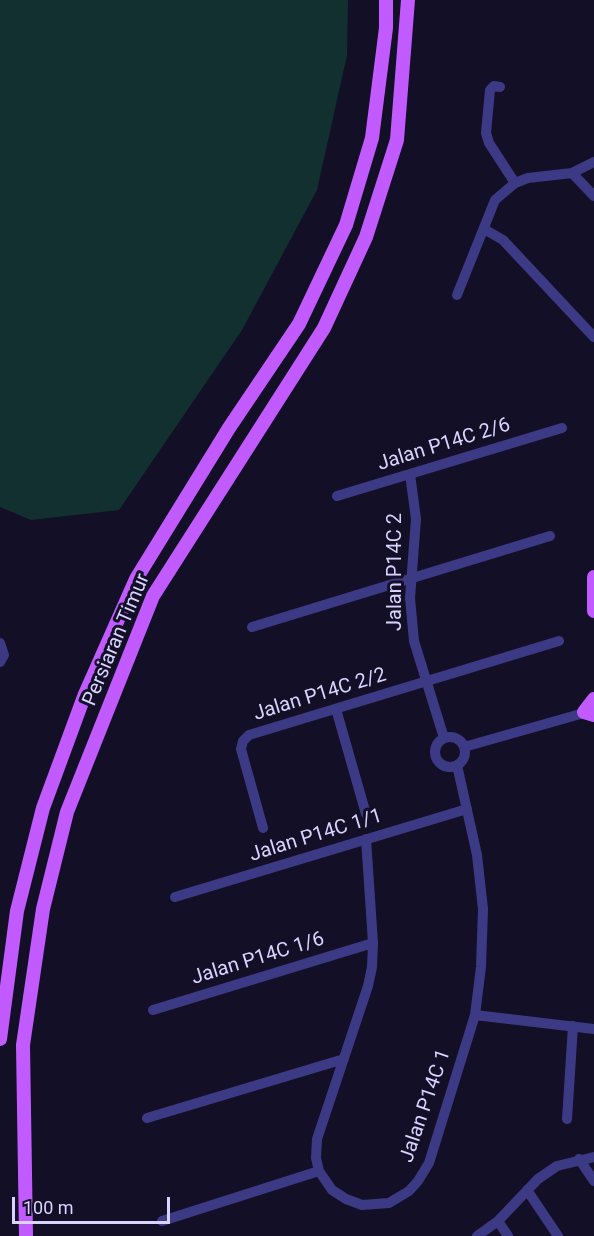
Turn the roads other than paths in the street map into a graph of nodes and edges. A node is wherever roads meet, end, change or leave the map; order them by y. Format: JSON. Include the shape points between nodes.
{"nodes":[{"id":1,"x":386,"y":0,"type":"edge"},
{"id":2,"x":408,"y":0,"type":"edge"},
{"id":3,"x":500,"y":87,"type":"dead end"},
{"id":4,"x":594,"y":162,"type":"edge"},
{"id":5,"x":572,"y":173,"type":"junction"},
{"id":6,"x":515,"y":183,"type":"junction"},
{"id":7,"x":594,"y":196,"type":"edge"},
{"id":8,"x":484,"y":229,"type":"junction"},
{"id":9,"x":457,"y":295,"type":"dead end"},
{"id":10,"x":594,"y":337,"type":"edge"},
{"id":11,"x":562,"y":428,"type":"dead end"},
{"id":12,"x":410,"y":474,"type":"junction"},
{"id":13,"x":337,"y":496,"type":"dead end"},
{"id":14,"x":549,"y":536,"type":"dead end"},
{"id":15,"x":594,"y":577,"type":"edge"},
{"id":16,"x":411,"y":580,"type":"junction"},
{"id":17,"x":594,"y":611,"type":"edge"},
{"id":18,"x":252,"y":627,"type":"dead end"},
{"id":19,"x":559,"y":641,"type":"dead end"},
{"id":20,"x":0,"y":643,"type":"edge"},
{"id":21,"x":0,"y":662,"type":"edge"},
{"id":22,"x":427,"y":681,"type":"junction"},
{"id":23,"x":594,"y":699,"type":"edge"},
{"id":24,"x":336,"y":709,"type":"junction"},
{"id":25,"x":591,"y":712,"type":"edge"},
{"id":26,"x":444,"y":738,"type":"junction"},
{"id":27,"x":464,"y":747,"type":"junction"},
{"id":28,"x":457,"y":765,"type":"junction"},
{"id":29,"x":467,"y":809,"type":"junction"},
{"id":30,"x":366,"y":814,"type":"dead end"},
{"id":31,"x":263,"y":828,"type":"dead end"},
{"id":32,"x":366,"y":839,"type":"junction"},
{"id":33,"x":175,"y":897,"type":"dead end"},
{"id":34,"x":373,"y":943,"type":"junction"},
{"id":35,"x":153,"y":1011,"type":"dead end"},
{"id":36,"x":475,"y":1015,"type":"junction"},
{"id":37,"x":573,"y":1026,"type":"junction"},
{"id":38,"x":594,"y":1029,"type":"edge"},
{"id":39,"x":0,"y":1039,"type":"edge"},
{"id":40,"x":344,"y":1059,"type":"junction"},
{"id":41,"x":147,"y":1118,"type":"dead end"},
{"id":42,"x":567,"y":1119,"type":"dead end"},
{"id":43,"x":594,"y":1157,"type":"edge"},
{"id":44,"x":579,"y":1159,"type":"junction"},
{"id":45,"x":319,"y":1171,"type":"junction"},
{"id":46,"x":594,"y":1181,"type":"edge"},
{"id":47,"x":527,"y":1190,"type":"junction"},
{"id":48,"x":162,"y":1221,"type":"dead end"},
{"id":49,"x":498,"y":1221,"type":"junction"},
{"id":50,"x":26,"y":1236,"type":"edge"},
{"id":51,"x":477,"y":1236,"type":"edge"},
{"id":52,"x":508,"y":1236,"type":"edge"},
{"id":53,"x":558,"y":1236,"type":"edge"}],
"edges":[{"from":1,"to":39,"type":"main road","name":"Persiaran Timur","via":[[372,138],[346,225],[299,324],[136,579],[85,694],[43,808],[17,911]]},
{"from":2,"to":50,"type":"main road","name":"Persiaran Timur","via":[[397,140],[366,237],[324,328],[153,596],[67,812],[43,909],[22,1045]]},
{"from":3,"to":6,"type":"street","via":[[490,90],[486,133]]},
{"from":4,"to":5,"type":"street"},
{"from":5,"to":6,"type":"street"},
{"from":5,"to":7,"type":"street"},
{"from":6,"to":8,"type":"street","via":[[495,200]]},
{"from":8,"to":9,"type":"street"},
{"from":8,"to":10,"type":"street","via":[[503,240]]},
{"from":11,"to":12,"type":"street","name":"Jalan P14C 2/6"},
{"from":12,"to":13,"type":"street","name":"Jalan P14C 2/6"},
{"from":12,"to":16,"type":"street","name":"Jalan P14C 2","via":[[416,519]]},
{"from":14,"to":16,"type":"street"},
{"from":15,"to":17,"type":"main road"},
{"from":16,"to":18,"type":"street"},
{"from":16,"to":22,"type":"street","name":"Jalan P14C 2","via":[[414,641]]},
{"from":19,"to":22,"type":"street","name":"Jalan P14C 2/2"},
{"from":20,"to":21,"type":"street","via":[[4,655]]},
{"from":22,"to":24,"type":"street","name":"Jalan P14C 2/2"},
{"from":22,"to":26,"type":"street","name":"Jalan P14C 2"},
{"from":23,"to":25,"type":"main road"},
{"from":24,"to":30,"type":"street"},
{"from":24,"to":31,"type":"street","name":"Jalan P14C 2/2","via":[[249,735],[243,741],[241,749]]},
{"from":25,"to":27,"type":"street"},
{"from":26,"to":27,"type":"street","via":[[454,737]]},
{"from":26,"to":28,"type":"street","via":[[436,744],[436,758],[443,765]]},
{"from":27,"to":28,"type":"street","via":[[464,757]]},
{"from":28,"to":29,"type":"street","name":"Jalan P14C 1"},
{"from":29,"to":32,"type":"street","name":"Jalan P14C 1/1"},
{"from":29,"to":36,"type":"street","name":"Jalan P14C 1","via":[[483,909],[482,967]]},
{"from":32,"to":33,"type":"street","name":"Jalan P14C 1/1"},
{"from":32,"to":34,"type":"street"},
{"from":34,"to":35,"type":"street","name":"Jalan P14C 1/6"},
{"from":34,"to":40,"type":"street","via":[[368,987]]},
{"from":36,"to":37,"type":"street"},
{"from":36,"to":45,"type":"street","name":"Jalan P14C 1","via":[[429,1162],[409,1191],[389,1203],[362,1205],[332,1190]]},
{"from":37,"to":38,"type":"street"},
{"from":37,"to":42,"type":"street"},
{"from":40,"to":41,"type":"street"},
{"from":40,"to":45,"type":"street","via":[[317,1139]]},
{"from":43,"to":44,"type":"street"},
{"from":44,"to":46,"type":"street"},
{"from":44,"to":47,"type":"street","via":[[557,1166]]},
{"from":45,"to":48,"type":"street"},
{"from":47,"to":49,"type":"street"},
{"from":47,"to":53,"type":"street"},
{"from":49,"to":51,"type":"street"},
{"from":49,"to":52,"type":"street"}]}
